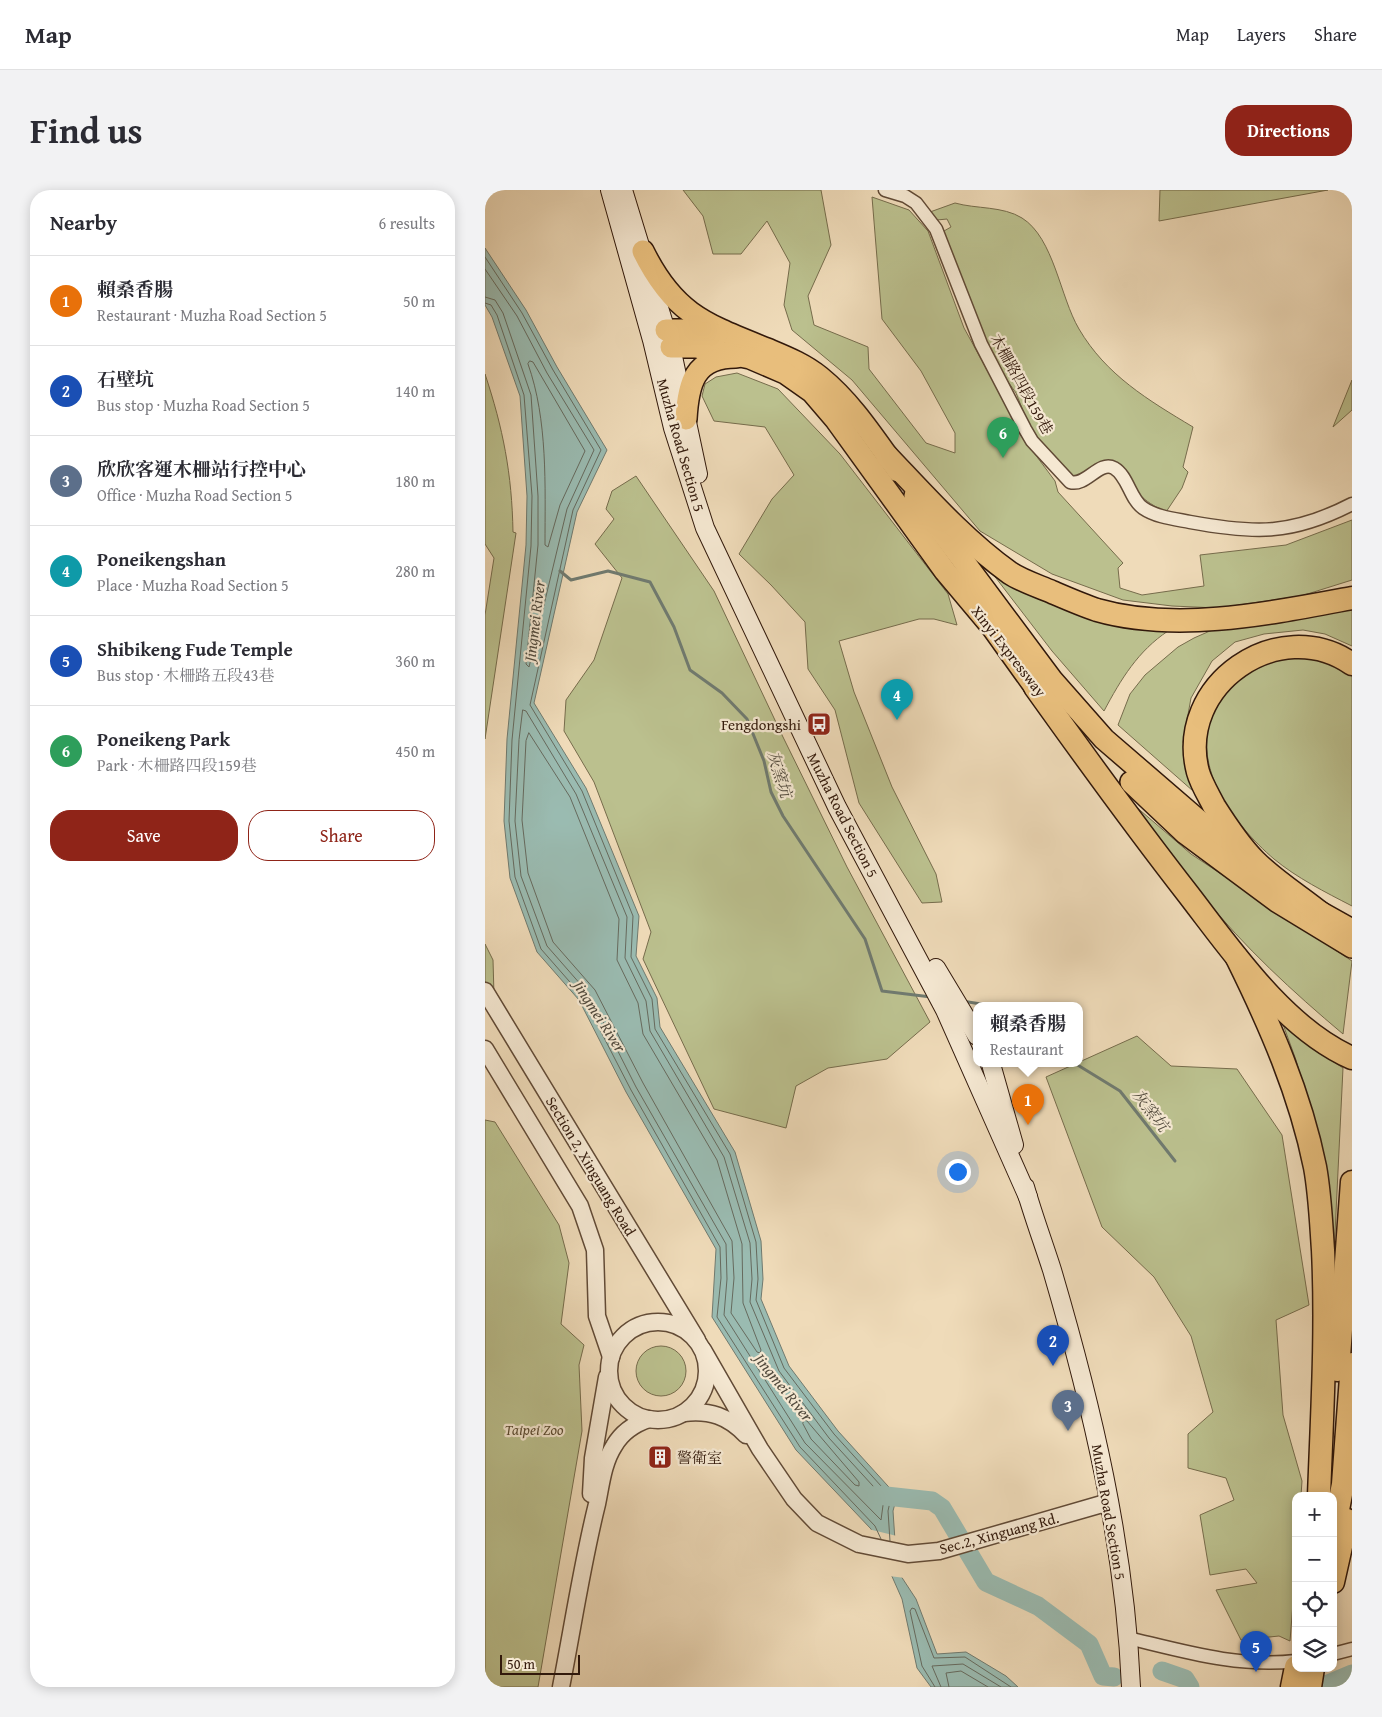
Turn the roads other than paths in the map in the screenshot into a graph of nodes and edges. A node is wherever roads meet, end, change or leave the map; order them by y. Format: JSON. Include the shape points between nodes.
{"nodes":[{"id":1,"x":611,"y":190,"type":"edge"},
{"id":2,"x":623,"y":190,"type":"edge"},
{"id":3,"x":885,"y":190,"type":"edge"},
{"id":4,"x":643,"y":251,"type":"junction"},
{"id":5,"x":663,"y":339,"type":"junction"},
{"id":6,"x":753,"y":351,"type":"junction"},
{"id":7,"x":686,"y":419,"type":"junction"},
{"id":8,"x":887,"y":456,"type":"junction"},
{"id":9,"x":1352,"y":504,"type":"edge"},
{"id":10,"x":1352,"y":598,"type":"edge"},
{"id":11,"x":1352,"y":664,"type":"edge"},
{"id":12,"x":1035,"y":687,"type":"junction"},
{"id":13,"x":1323,"y":915,"type":"junction"},
{"id":14,"x":1352,"y":930,"type":"edge"},
{"id":15,"x":1352,"y":947,"type":"edge"},
{"id":16,"x":1237,"y":958,"type":"junction"},
{"id":17,"x":485,"y":991,"type":"edge"},
{"id":18,"x":973,"y":1030,"type":"edge"},
{"id":19,"x":485,"y":1049,"type":"edge"},
{"id":20,"x":1352,"y":1058,"type":"edge"},
{"id":21,"x":992,"y":1067,"type":"edge"},
{"id":22,"x":977,"y":1084,"type":"junction"},
{"id":23,"x":998,"y":1085,"type":"junction"},
{"id":24,"x":1352,"y":1182,"type":"edge"},
{"id":25,"x":1028,"y":1197,"type":"junction"},
{"id":26,"x":700,"y":1345,"type":"junction"},
{"id":27,"x":610,"y":1362,"type":"junction"},
{"id":28,"x":1352,"y":1364,"type":"edge"},
{"id":29,"x":684,"y":1413,"type":"junction"},
{"id":30,"x":649,"y":1419,"type":"junction"},
{"id":31,"x":760,"y":1449,"type":"junction"},
{"id":32,"x":1319,"y":1492,"type":"edge"},
{"id":33,"x":1327,"y":1492,"type":"edge"},
{"id":34,"x":793,"y":1499,"type":"joint"},
{"id":35,"x":1352,"y":1500,"type":"edge"},
{"id":36,"x":1109,"y":1502,"type":"junction"},
{"id":37,"x":1337,"y":1515,"type":"edge"},
{"id":38,"x":588,"y":1539,"type":"junction"},
{"id":39,"x":1337,"y":1566,"type":"edge"},
{"id":40,"x":1128,"y":1638,"type":"junction"},
{"id":41,"x":1352,"y":1649,"type":"edge"},
{"id":42,"x":1337,"y":1653,"type":"edge"},
{"id":43,"x":1292,"y":1669,"type":"edge"},
{"id":44,"x":1306,"y":1672,"type":"edge"},
{"id":45,"x":561,"y":1687,"type":"edge"},
{"id":46,"x":1131,"y":1687,"type":"edge"},
{"id":47,"x":1292,"y":1687,"type":"edge"}],
"edges":[{"from":1,"to":5,"type":"main road"},
{"from":2,"to":4,"type":"main road"},
{"from":3,"to":9,"type":"street","name":"木柵路四段159巷","via":[[905,196],[925,213],[943,246],[981,344],[1025,429],[1069,482],[1084,480],[1107,467],[1113,468],[1119,472],[1136,501],[1149,511],[1234,530],[1281,529]]},
{"from":4,"to":5,"type":"main road"},
{"from":4,"to":6,"type":"highway","via":[[662,286],[689,313]]},
{"from":5,"to":6,"type":"highway","via":[[704,332]]},
{"from":5,"to":7,"type":"main road","name":"Muzha Road Section 5"},
{"from":5,"to":22,"type":"main road","name":"Muzha Road Section 5","via":[[687,474],[715,551],[837,807],[940,1001]]},
{"from":6,"to":7,"type":"highway","via":[[717,360],[697,372],[687,396]]},
{"from":6,"to":8,"type":"highway","name":"Xinyi Expressway","via":[[796,361],[820,377],[864,423]]},
{"from":6,"to":12,"type":"highway","name":"Xinyi Expressway","via":[[812,392],[836,420]]},
{"from":7,"to":18,"type":"main road","name":"Muzha Road Section 5","via":[[699,478],[725,547],[858,825]]},
{"from":8,"to":10,"type":"highway","via":[[963,536],[1012,574],[1097,610],[1138,617],[1217,618],[1272,613]]},
{"from":8,"to":13,"type":"highway","name":"Xinyi Expressway","via":[[1052,680],[1104,739],[1271,883]]},
{"from":11,"to":13,"type":"highway","via":[[1315,648],[1288,646],[1263,653],[1240,664],[1218,682],[1204,704],[1196,727],[1198,772],[1227,827],[1255,861]]},
{"from":12,"to":15,"type":"highway","name":"Xinyi Expressway","via":[[1185,833],[1278,902]]},
{"from":12,"to":16,"type":"highway","via":[[1125,813]]},
{"from":13,"to":14,"type":"highway","name":"Xinyi Expressway"},
{"from":16,"to":20,"type":"highway","via":[[1308,1031]]},
{"from":16,"to":32,"type":"highway","via":[[1277,1042],[1303,1118],[1315,1168],[1321,1213],[1325,1333]]},
{"from":17,"to":26,"type":"street","name":"Section 2, Xinguang Road"},
{"from":19,"to":27,"type":"street","name":"Section 2, Xinguang Road","via":[[583,1213],[595,1250],[597,1316]]},
{"from":21,"to":23,"type":"main road","name":"Muzha Road Section 5"},
{"from":22,"to":23,"type":"main road"},
{"from":22,"to":25,"type":"main road","name":"Muzha Road Section 5"},
{"from":23,"to":25,"type":"main road","name":"Muzha Road Section 5"},
{"from":24,"to":33,"type":"highway"},
{"from":25,"to":36,"type":"main road","name":"Muzha Road Section 5","via":[[1082,1382]]},
{"from":26,"to":27,"type":"street","via":[[681,1326],[649,1322],[621,1338]]},
{"from":26,"to":29,"type":"street","via":[[707,1368],[705,1385],[693,1406]]},
{"from":26,"to":31,"type":"street","name":"Section 2, Xinguang Road"},
{"from":27,"to":30,"type":"street","via":[[611,1385],[619,1401],[638,1416]]},
{"from":27,"to":38,"type":"street","name":"Section 2, Xinguang Road","via":[[593,1458]]},
{"from":28,"to":37,"type":"highway","via":[[1343,1484]]},
{"from":29,"to":30,"type":"street","via":[[661,1420]]},
{"from":29,"to":31,"type":"street","name":"Section 2, Xinguang Road","via":[[720,1415],[739,1427]]},
{"from":30,"to":38,"type":"street","name":"Section 2, Xinguang Road","via":[[631,1427],[613,1446]]},
{"from":31,"to":34,"type":"street","name":"Section 2, Xinguang Road"},
{"from":34,"to":36,"type":"street","name":"Sec.2, Xinguang Rd.","via":[[817,1523],[846,1539],[876,1550],[908,1554],[960,1546]]},
{"from":35,"to":39,"type":"highway"},
{"from":36,"to":40,"type":"main road","name":"Muzha Road Section 5"},
{"from":38,"to":45,"type":"street","name":"Section 2, Xinguang Road"},
{"from":40,"to":43,"type":"street","via":[[1227,1660]]},
{"from":40,"to":46,"type":"main road","name":"Muzha Road Section 5"},
{"from":41,"to":42,"type":"street"},
{"from":44,"to":47,"type":"highway"}]}
